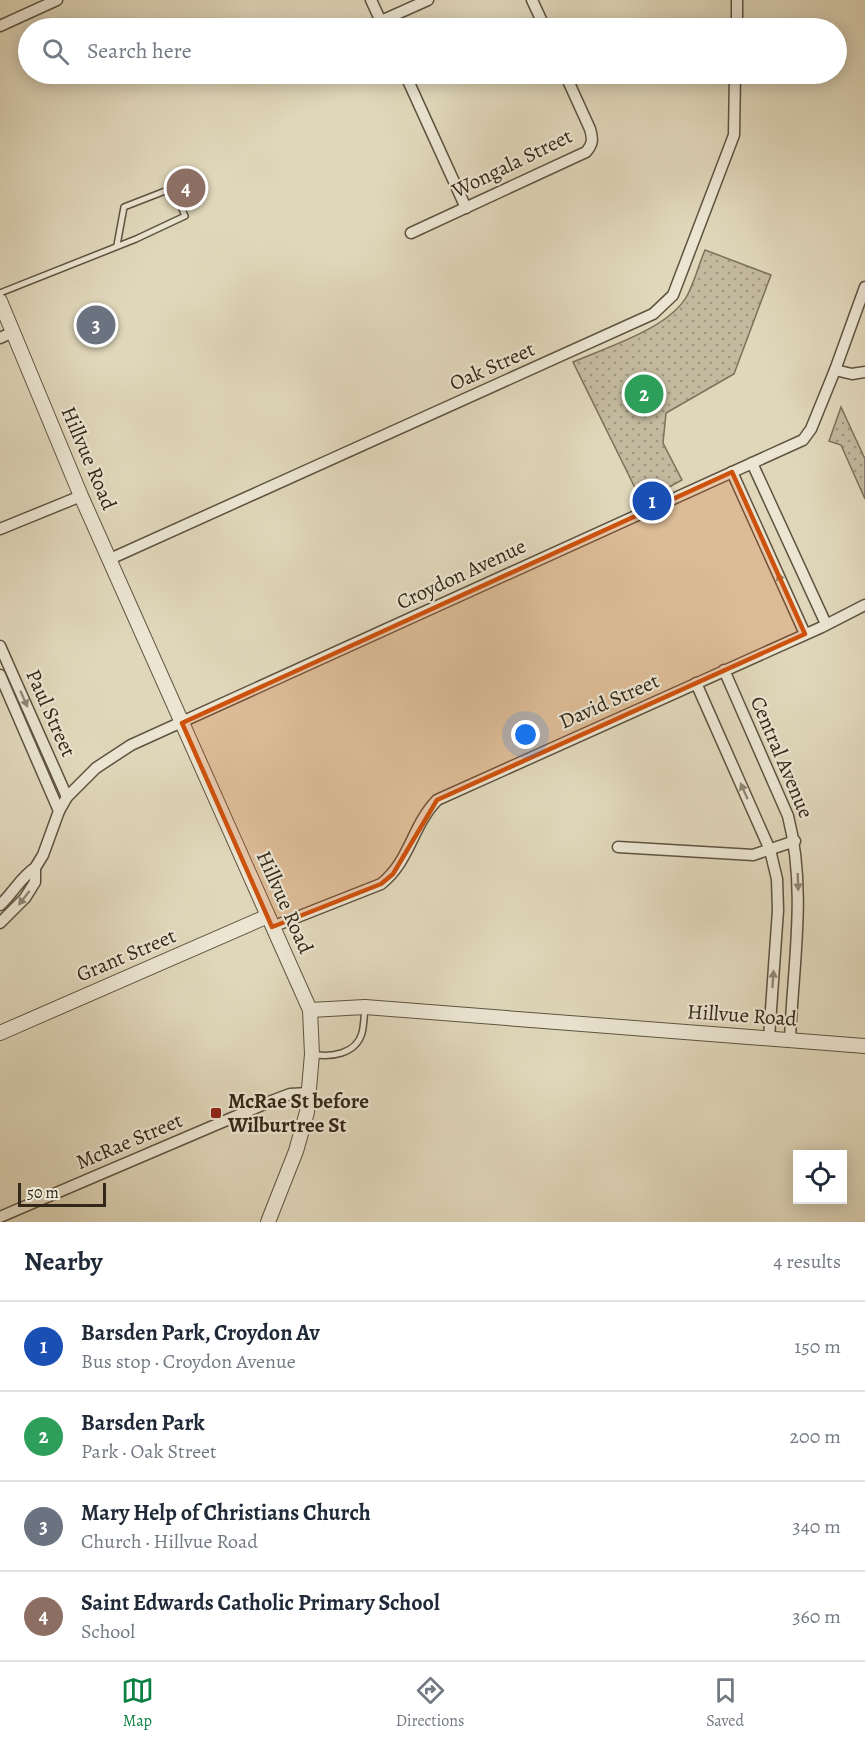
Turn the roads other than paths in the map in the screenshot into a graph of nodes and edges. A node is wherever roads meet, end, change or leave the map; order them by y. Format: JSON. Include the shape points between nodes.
{"nodes":[{"id":1,"x":57,"y":0,"type":"edge"},
{"id":2,"x":371,"y":0,"type":"edge"},
{"id":3,"x":428,"y":0,"type":"edge"},
{"id":4,"x":532,"y":0,"type":"edge"},
{"id":5,"x":737,"y":0,"type":"edge"},
{"id":6,"x":40,"y":3,"type":"edge"},
{"id":7,"x":380,"y":18,"type":"edge"},
{"id":8,"x":396,"y":18,"type":"edge"},
{"id":9,"x":540,"y":18,"type":"edge"},
{"id":10,"x":737,"y":18,"type":"edge"},
{"id":11,"x":0,"y":26,"type":"edge"},
{"id":12,"x":409,"y":84,"type":"edge"},
{"id":13,"x":570,"y":84,"type":"edge"},
{"id":14,"x":735,"y":84,"type":"edge"},
{"id":15,"x":465,"y":208,"type":"junction"},
{"id":16,"x":411,"y":232,"type":"dead end"},
{"id":17,"x":117,"y":245,"type":"junction"},
{"id":18,"x":865,"y":287,"type":"edge"},
{"id":19,"x":0,"y":293,"type":"edge"},
{"id":20,"x":0,"y":301,"type":"edge"},
{"id":21,"x":7,"y":335,"type":"edge"},
{"id":22,"x":835,"y":369,"type":"junction"},
{"id":23,"x":865,"y":372,"type":"edge"},
{"id":24,"x":752,"y":463,"type":"junction"},
{"id":25,"x":732,"y":472,"type":"junction"},
{"id":26,"x":81,"y":496,"type":"junction"},
{"id":27,"x":0,"y":529,"type":"edge"},
{"id":28,"x":110,"y":560,"type":"junction"},
{"id":29,"x":865,"y":605,"type":"edge"},
{"id":30,"x":826,"y":624,"type":"junction"},
{"id":31,"x":805,"y":634,"type":"junction"},
{"id":32,"x":0,"y":646,"type":"edge"},
{"id":33,"x":724,"y":670,"type":"junction"},
{"id":34,"x":0,"y":675,"type":"edge"},
{"id":35,"x":696,"y":683,"type":"junction"},
{"id":36,"x":182,"y":723,"type":"junction"},
{"id":37,"x":67,"y":797,"type":"junction"},
{"id":38,"x":59,"y":811,"type":"junction"},
{"id":39,"x":795,"y":841,"type":"junction"},
{"id":40,"x":618,"y":847,"type":"dead end"},
{"id":41,"x":770,"y":850,"type":"junction"},
{"id":42,"x":36,"y":868,"type":"junction"},
{"id":43,"x":0,"y":905,"type":"edge"},
{"id":44,"x":270,"y":922,"type":"junction"},
{"id":45,"x":0,"y":923,"type":"edge"},
{"id":46,"x":365,"y":1007,"type":"junction"},
{"id":47,"x":310,"y":1010,"type":"junction"},
{"id":48,"x":0,"y":1033,"type":"edge"},
{"id":49,"x":769,"y":1038,"type":"junction"},
{"id":50,"x":790,"y":1039,"type":"junction"},
{"id":51,"x":865,"y":1046,"type":"edge"},
{"id":52,"x":312,"y":1054,"type":"junction"},
{"id":53,"x":309,"y":1093,"type":"junction"},
{"id":54,"x":0,"y":1217,"type":"edge"},
{"id":55,"x":14,"y":1217,"type":"edge"},
{"id":56,"x":268,"y":1222,"type":"edge"}],
"edges":[{"from":1,"to":6,"type":"street"},
{"from":2,"to":7,"type":"street"},
{"from":3,"to":8,"type":"street"},
{"from":4,"to":9,"type":"street"},
{"from":5,"to":10,"type":"street"},
{"from":6,"to":11,"type":"street"},
{"from":12,"to":15,"type":"street"},
{"from":13,"to":15,"type":"street","name":"Wongala Street","via":[[590,129],[591,145],[586,152]]},
{"from":14,"to":28,"type":"street","name":"Oak Street","via":[[734,135],[673,295],[653,314]]},
{"from":15,"to":16,"type":"street","name":"Wongala Street"},
{"from":17,"to":17,"type":"lane","via":[[124,207],[173,188],[185,216]]},
{"from":17,"to":19,"type":"lane"},
{"from":18,"to":22,"type":"street","name":"Croydon Avenue"},
{"from":20,"to":21,"type":"street","name":"Hillvue Road"},
{"from":21,"to":26,"type":"street","name":"Hillvue Road"},
{"from":22,"to":23,"type":"street","via":[[852,374]]},
{"from":22,"to":24,"type":"street","name":"Croydon Avenue","via":[[811,429],[802,440]]},
{"from":24,"to":25,"type":"street","name":"Croydon Avenue"},
{"from":24,"to":30,"type":"street"},
{"from":31,"to":25,"type":"street","one_way":true},
{"from":25,"to":36,"type":"street","name":"Croydon Avenue"},
{"from":26,"to":27,"type":"street"},
{"from":26,"to":28,"type":"street","name":"Hillvue Road"},
{"from":28,"to":36,"type":"street","name":"Hillvue Road"},
{"from":29,"to":30,"type":"street","name":"David Street"},
{"from":30,"to":31,"type":"street","name":"David Street"},
{"from":31,"to":33,"type":"street","name":"David Street"},
{"from":32,"to":37,"type":"street","name":"Paul Street","one_way":true},
{"from":33,"to":35,"type":"street","name":"David Street"},
{"from":33,"to":39,"type":"street","name":"Central Avenue","via":[[788,816]]},
{"from":34,"to":38,"type":"street","name":"Paul Street"},
{"from":41,"to":35,"type":"street","one_way":true},
{"from":35,"to":44,"type":"street","name":"David Street","via":[[437,800],[393,874],[381,884]]},
{"from":36,"to":37,"type":"street","name":"Croydon Avenue","via":[[112,756]]},
{"from":36,"to":44,"type":"street","name":"Hillvue Road"},
{"from":37,"to":38,"type":"street","name":"Croydon Avenue"},
{"from":38,"to":42,"type":"street","name":"Croydon Avenue"},
{"from":39,"to":41,"type":"street"},
{"from":39,"to":50,"type":"street","name":"Central Avenue","one_way":true,"via":[[799,908]]},
{"from":40,"to":41,"type":"street","via":[[753,855]]},
{"from":49,"to":41,"type":"street","one_way":true,"via":[[778,910],[777,879]]},
{"from":42,"to":43,"type":"street","name":"Croydon Avenue"},
{"from":42,"to":45,"type":"street","name":"Croydon Avenue","one_way":true,"via":[[36,882]]},
{"from":44,"to":47,"type":"street","name":"Hillvue Road"},
{"from":44,"to":48,"type":"street","name":"Grant Street"},
{"from":46,"to":47,"type":"street","name":"Hillvue Road"},
{"from":46,"to":49,"type":"street","name":"Hillvue Road"},
{"from":46,"to":52,"type":"lane","via":[[362,1034],[349,1050],[332,1055]]},
{"from":47,"to":52,"type":"street"},
{"from":49,"to":50,"type":"street","name":"Hillvue Road"},
{"from":50,"to":51,"type":"street","name":"Hillvue Road"},
{"from":52,"to":53,"type":"street"},
{"from":53,"to":55,"type":"street","name":"McRae Street","via":[[274,1100]]},
{"from":53,"to":56,"type":"street","via":[[304,1127]]},
{"from":54,"to":55,"type":"street","name":"McRae Street"}]}
